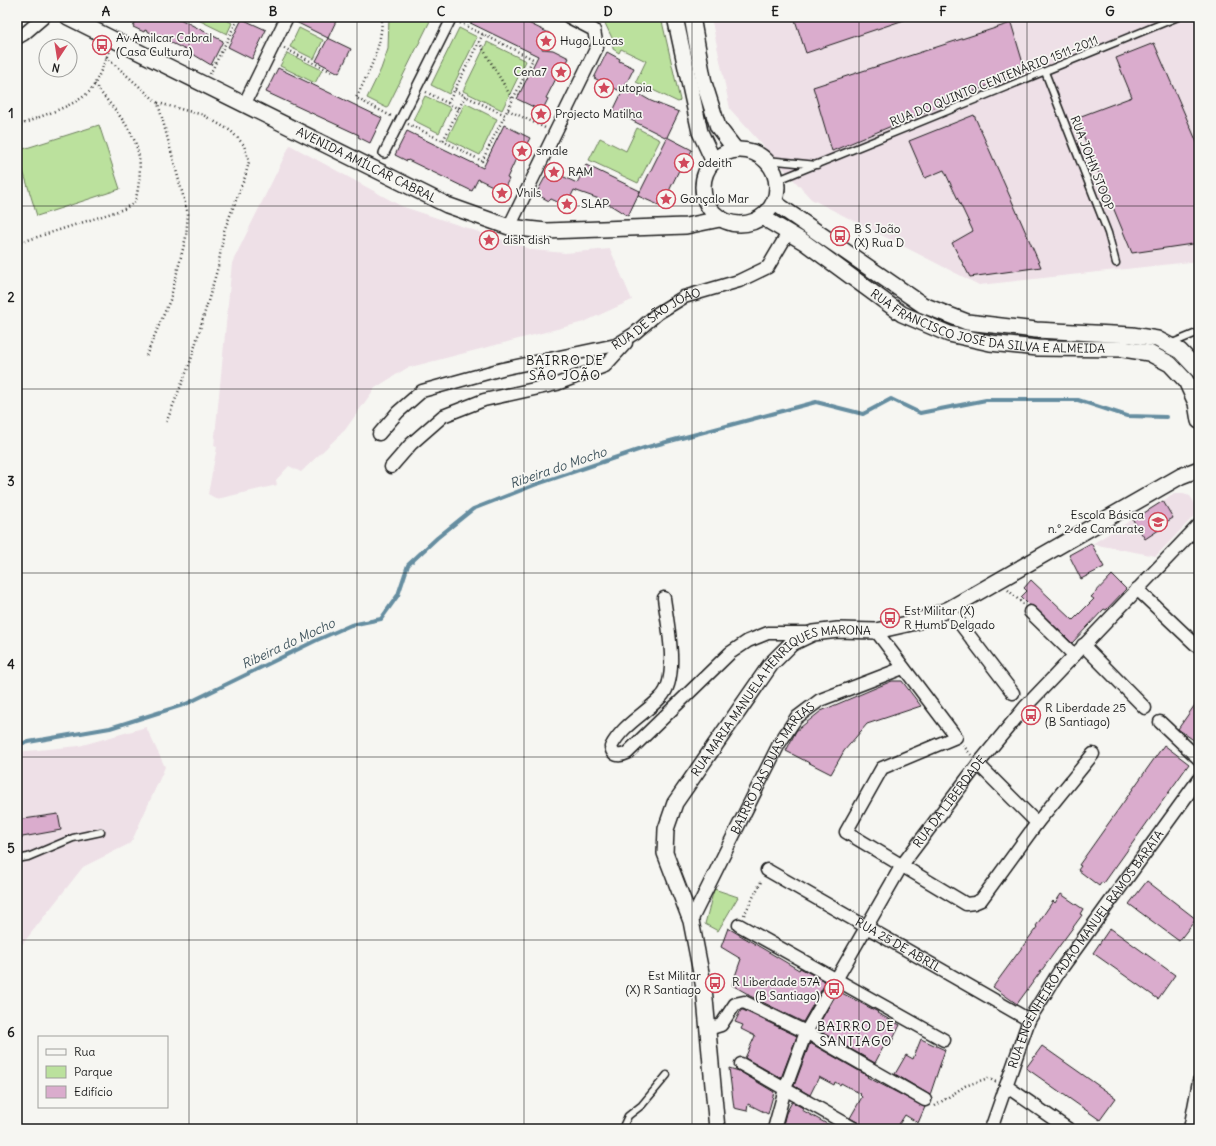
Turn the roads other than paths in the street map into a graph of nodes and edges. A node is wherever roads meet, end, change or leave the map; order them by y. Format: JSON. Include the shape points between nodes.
{"nodes":[{"id":1,"x":44,"y":17,"type":"edge"},
{"id":2,"x":68,"y":17,"type":"edge"},
{"id":3,"x":287,"y":17,"type":"edge"},
{"id":4,"x":569,"y":17,"type":"edge"},
{"id":5,"x":675,"y":17,"type":"edge"},
{"id":6,"x":692,"y":17,"type":"edge"},
{"id":7,"x":1178,"y":17,"type":"edge"},
{"id":8,"x":451,"y":18,"type":"edge"},
{"id":9,"x":17,"y":38,"type":"edge"},
{"id":10,"x":1045,"y":72,"type":"junction"},
{"id":11,"x":244,"y":105,"type":"junction"},
{"id":12,"x":735,"y":149,"type":"junction"},
{"id":13,"x":384,"y":153,"type":"dead end"},
{"id":14,"x":713,"y":160,"type":"junction"},
{"id":15,"x":767,"y":160,"type":"junction"},
{"id":16,"x":819,"y":165,"type":"junction"},
{"id":17,"x":778,"y":180,"type":"junction"},
{"id":18,"x":703,"y":191,"type":"junction"},
{"id":19,"x":775,"y":203,"type":"junction"},
{"id":20,"x":762,"y":218,"type":"junction"},
{"id":21,"x":720,"y":219,"type":"junction"},
{"id":22,"x":686,"y":226,"type":"junction"},
{"id":23,"x":509,"y":227,"type":"junction"},
{"id":24,"x":788,"y":233,"type":"junction"},
{"id":25,"x":1116,"y":263,"type":"dead end"},
{"id":26,"x":1199,"y":332,"type":"edge"},
{"id":27,"x":635,"y":333,"type":"junction"},
{"id":28,"x":1169,"y":344,"type":"junction"},
{"id":29,"x":1199,"y":371,"type":"edge"},
{"id":30,"x":1199,"y":421,"type":"edge"},
{"id":31,"x":379,"y":434,"type":"dead end"},
{"id":32,"x":391,"y":467,"type":"dead end"},
{"id":33,"x":1199,"y":468,"type":"edge"},
{"id":34,"x":1199,"y":525,"type":"edge"},
{"id":35,"x":1137,"y":589,"type":"junction"},
{"id":36,"x":664,"y":598,"type":"dead end"},
{"id":37,"x":949,"y":609,"type":"junction"},
{"id":38,"x":1030,"y":612,"type":"road end"},
{"id":39,"x":876,"y":631,"type":"junction"},
{"id":40,"x":813,"y":633,"type":"junction"},
{"id":41,"x":1083,"y":645,"type":"junction"},
{"id":42,"x":1196,"y":645,"type":"dead end"},
{"id":43,"x":1074,"y":655,"type":"junction"},
{"id":44,"x":903,"y":668,"type":"junction"},
{"id":45,"x":1012,"y":693,"type":"dead end"},
{"id":46,"x":1145,"y":708,"type":"dead end"},
{"id":47,"x":1160,"y":722,"type":"dead end"},
{"id":48,"x":1093,"y":754,"type":"dead end"},
{"id":49,"x":1199,"y":759,"type":"edge"},
{"id":50,"x":978,"y":764,"type":"junction"},
{"id":51,"x":1199,"y":779,"type":"edge"},
{"id":52,"x":1037,"y":823,"type":"junction"},
{"id":53,"x":101,"y":832,"type":"dead end"},
{"id":54,"x":17,"y":859,"type":"edge"},
{"id":55,"x":902,"y":865,"type":"junction"},
{"id":56,"x":766,"y":870,"type":"road end"},
{"id":57,"x":691,"y":921,"type":"junction"},
{"id":58,"x":739,"y":925,"type":"road end"},
{"id":59,"x":867,"y":926,"type":"junction"},
{"id":60,"x":836,"y":980,"type":"junction"},
{"id":61,"x":1029,"y":1020,"type":"junction"},
{"id":62,"x":708,"y":1029,"type":"junction"},
{"id":63,"x":806,"y":1032,"type":"junction"},
{"id":64,"x":944,"y":1040,"type":"dead end"},
{"id":65,"x":741,"y":1064,"type":"dead end"},
{"id":66,"x":667,"y":1075,"type":"dead end"},
{"id":67,"x":1199,"y":1081,"type":"edge"},
{"id":68,"x":1006,"y":1086,"type":"junction"},
{"id":69,"x":786,"y":1089,"type":"junction"},
{"id":70,"x":929,"y":1104,"type":"road end"},
{"id":71,"x":994,"y":1127,"type":"edge"},
{"id":72,"x":622,"y":1129,"type":"edge"},
{"id":73,"x":717,"y":1129,"type":"edge"},
{"id":74,"x":774,"y":1129,"type":"edge"},
{"id":75,"x":855,"y":1129,"type":"edge"},
{"id":76,"x":1068,"y":1129,"type":"edge"},
{"id":77,"x":1190,"y":1129,"type":"edge"}],
"edges":[{"from":1,"to":9,"type":"street"},
{"from":2,"to":11,"type":"street","name":"AVENIDA AMÍLCAR CABRAL"},
{"from":3,"to":11,"type":"street"},
{"from":4,"to":23,"type":"street","via":[[594,30],[597,47]]},
{"from":5,"to":14,"type":"street","via":[[700,132]]},
{"from":6,"to":12,"type":"street","via":[[704,83],[718,127]]},
{"from":7,"to":10,"type":"lane","name":"RUA DO QUINTO CENTENÁRIO 1511-2011"},
{"from":8,"to":13,"type":"street"},
{"from":10,"to":16,"type":"lane","name":"RUA DO QUINTO CENTENÁRIO 1511-2011"},
{"from":10,"to":25,"type":"lane","name":"RUA JOHN STOOP","via":[[1108,233]]},
{"from":11,"to":23,"type":"street","name":"AVENIDA AMÍLCAR CABRAL","via":[[447,205]]},
{"from":12,"to":14,"type":"street"},
{"from":12,"to":15,"type":"street","via":[[756,152]]},
{"from":14,"to":18,"type":"street","via":[[706,171]]},
{"from":15,"to":16,"type":"lane"},
{"from":15,"to":17,"type":"street"},
{"from":16,"to":17,"type":"lane","name":"RUA DO QUINTO CENTENÁRIO 1511-2011"},
{"from":17,"to":19,"type":"street"},
{"from":18,"to":21,"type":"street","via":[[710,209]]},
{"from":18,"to":22,"type":"street","via":[[697,210]]},
{"from":19,"to":20,"type":"street"},
{"from":19,"to":28,"type":"street","name":"RUA FRANCISCO JOSÉ DA SILVA E ALMEIDA","via":[[923,305],[967,322],[1036,330],[1132,335],[1157,339]]},
{"from":20,"to":21,"type":"street","via":[[749,223],[734,224]]},
{"from":20,"to":24,"type":"street","name":"RUA FRANCISCO JOSÉ DA SILVA E ALMEIDA"},
{"from":21,"to":22,"type":"street","name":"AVENIDA AMÍLCAR CABRAL"},
{"from":22,"to":23,"type":"street","name":"AVENIDA AMÍLCAR CABRAL","via":[[546,231]]},
{"from":24,"to":27,"type":"street","name":"RUA DE SÃO JOÃO","via":[[768,267],[739,281],[684,297],[658,313]]},
{"from":24,"to":30,"type":"street","name":"RUA FRANCISCO JOSÉ DA SILVA E ALMEIDA","via":[[902,314],[949,334],[1038,348],[1123,349],[1149,353],[1170,364],[1186,381],[1196,403]]},
{"from":26,"to":28,"type":"lane"},
{"from":27,"to":31,"type":"street","name":"RUA DE SÃO JOÃO","via":[[616,345],[502,369],[422,391],[398,412]]},
{"from":27,"to":32,"type":"street","via":[[605,366],[558,384],[484,400],[443,416],[411,444]]},
{"from":28,"to":29,"type":"street","name":"RUA FRANCISCO JOSÉ DA SILVA E ALMEIDA","via":[[1180,351]]},
{"from":33,"to":37,"type":"street","name":"RUA MARIA MANUELA HENRIQUES MARONA"},
{"from":34,"to":35,"type":"street","name":"RUA DA LIBERDADE"},
{"from":35,"to":41,"type":"street","name":"RUA DA LIBERDADE"},
{"from":35,"to":42,"type":"street"},
{"from":36,"to":40,"type":"street","via":[[671,668],[669,682],[662,697],[645,710],[613,743],[612,752],[616,755],[627,753],[730,653],[748,641],[768,633]]},
{"from":37,"to":39,"type":"street","name":"RUA MARIA MANUELA HENRIQUES MARONA","via":[[916,622]]},
{"from":37,"to":45,"type":"street"},
{"from":38,"to":43,"type":"street"},
{"from":39,"to":40,"type":"street","name":"RUA MARIA MANUELA HENRIQUES MARONA","via":[[838,630]]},
{"from":39,"to":44,"type":"street"},
{"from":40,"to":57,"type":"street","name":"RUA MARIA MANUELA HENRIQUES MARONA","via":[[792,643],[771,664],[675,803],[666,829],[665,853]]},
{"from":41,"to":43,"type":"street","name":"RUA DA LIBERDADE"},
{"from":41,"to":46,"type":"street"},
{"from":43,"to":50,"type":"street","name":"RUA DA LIBERDADE","via":[[1025,707]]},
{"from":44,"to":55,"type":"street","via":[[956,737],[882,768],[846,832]]},
{"from":44,"to":57,"type":"street","name":"BAIRRO DAS DUAS MARIAS","via":[[820,700],[796,718],[779,744]]},
{"from":47,"to":49,"type":"street"},
{"from":48,"to":52,"type":"street"},
{"from":50,"to":52,"type":"street"},
{"from":50,"to":55,"type":"street","name":"RUA DA LIBERDADE"},
{"from":51,"to":61,"type":"street","name":"RUA ENGENHEIRO ADÃO MANUEL RAMOS BARATA","via":[[1059,972]]},
{"from":52,"to":55,"type":"street","via":[[981,900],[974,903],[966,904]]},
{"from":53,"to":54,"type":"lane","via":[[73,838]]},
{"from":55,"to":59,"type":"street","name":"RUA DA LIBERDADE"},
{"from":56,"to":59,"type":"street","name":"RUA 25 DE ABRIL"},
{"from":57,"to":62,"type":"street","name":"RUA MARIA MANUELA HENRIQUES MARONA","via":[[704,988]]},
{"from":58,"to":60,"type":"street"},
{"from":59,"to":60,"type":"street","name":"RUA DA LIBERDADE"},
{"from":59,"to":61,"type":"street","name":"RUA 25 DE ABRIL"},
{"from":60,"to":63,"type":"street","name":"RUA DA LIBERDADE"},
{"from":60,"to":64,"type":"street"},
{"from":61,"to":68,"type":"street","name":"RUA ENGENHEIRO ADÃO MANUEL RAMOS BARATA"},
{"from":62,"to":63,"type":"street","via":[[721,1025],[735,1004],[744,1002]]},
{"from":62,"to":73,"type":"street","name":"RUA MARIA MANUELA HENRIQUES MARONA"},
{"from":63,"to":69,"type":"street","name":"RUA DA LIBERDADE"},
{"from":63,"to":70,"type":"street"},
{"from":65,"to":69,"type":"street"},
{"from":66,"to":72,"type":"lane","via":[[642,1105],[628,1116]]},
{"from":67,"to":77,"type":"street"},
{"from":68,"to":71,"type":"street","name":"RUA ENGENHEIRO ADÃO MANUEL RAMOS BARATA"},
{"from":68,"to":76,"type":"street"},
{"from":69,"to":74,"type":"street","name":"RUA DA LIBERDADE"},
{"from":69,"to":75,"type":"street"}]}
